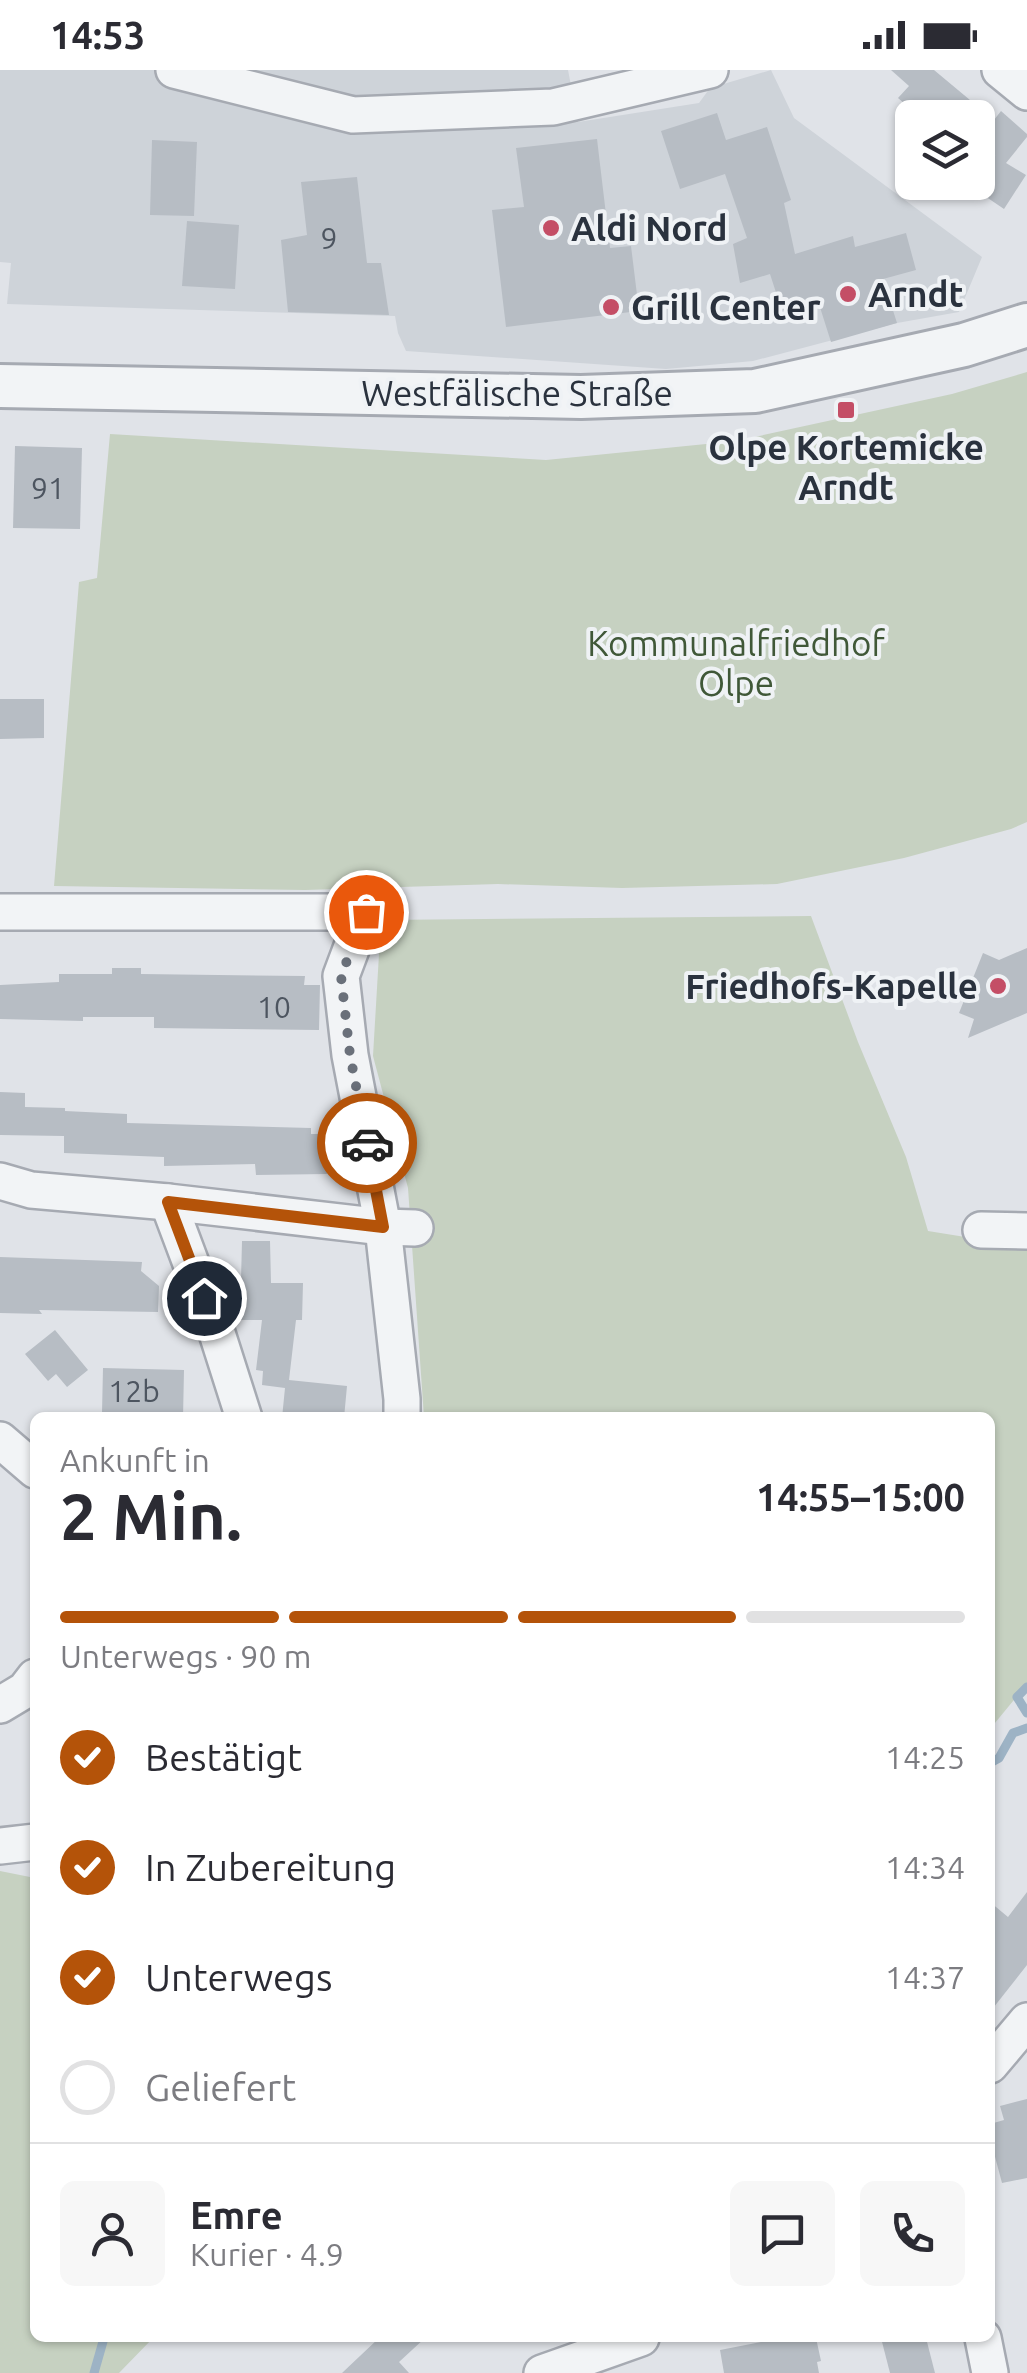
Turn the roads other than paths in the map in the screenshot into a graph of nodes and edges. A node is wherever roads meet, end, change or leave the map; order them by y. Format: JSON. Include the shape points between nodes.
{"nodes":[{"id":1,"x":174,"y":70,"type":"edge"},
{"id":2,"x":710,"y":70,"type":"edge"},
{"id":3,"x":1000,"y":70,"type":"edge"},
{"id":4,"x":1027,"y":92,"type":"edge"},
{"id":5,"x":1027,"y":325,"type":"edge"},
{"id":6,"x":0,"y":386,"type":"edge"},
{"id":7,"x":0,"y":912,"type":"edge"},
{"id":8,"x":0,"y":1182,"type":"edge"},
{"id":9,"x":168,"y":1202,"type":"junction"},
{"id":10,"x":399,"y":1228,"type":"junction"},
{"id":11,"x":981,"y":1230,"type":"dead end"},
{"id":12,"x":1027,"y":1231,"type":"edge"},
{"id":13,"x":242,"y":1412,"type":"edge"},
{"id":14,"x":402,"y":1412,"type":"edge"},
{"id":15,"x":0,"y":1440,"type":"edge"},
{"id":16,"x":30,"y":1466,"type":"edge"},
{"id":17,"x":30,"y":1684,"type":"edge"},
{"id":18,"x":0,"y":1705,"type":"edge"},
{"id":19,"x":30,"y":1843,"type":"edge"},
{"id":20,"x":0,"y":1846,"type":"edge"},
{"id":21,"x":1027,"y":2021,"type":"edge"},
{"id":22,"x":995,"y":2059,"type":"edge"},
{"id":23,"x":631,"y":2342,"type":"edge"},
{"id":24,"x":984,"y":2342,"type":"edge"},
{"id":25,"x":542,"y":2373,"type":"edge"},
{"id":26,"x":990,"y":2373,"type":"edge"}],
"edges":[{"from":1,"to":2,"type":"street","via":[[353,115],[553,108]]},
{"from":3,"to":4,"type":"street"},
{"from":5,"to":6,"type":"street","name":"Westfälische Straße","via":[[755,390],[581,397]]},
{"from":7,"to":10,"type":"street","via":[[366,912],[341,976],[350,1055]]},
{"from":8,"to":9,"type":"street"},
{"from":9,"to":10,"type":"street"},
{"from":9,"to":13,"type":"street"},
{"from":10,"to":14,"type":"street"},
{"from":11,"to":12,"type":"street"},
{"from":15,"to":16,"type":"street"},
{"from":17,"to":18,"type":"street"},
{"from":19,"to":20,"type":"street"},
{"from":21,"to":22,"type":"street"},
{"from":23,"to":25,"type":"street"},
{"from":24,"to":26,"type":"street"}]}
